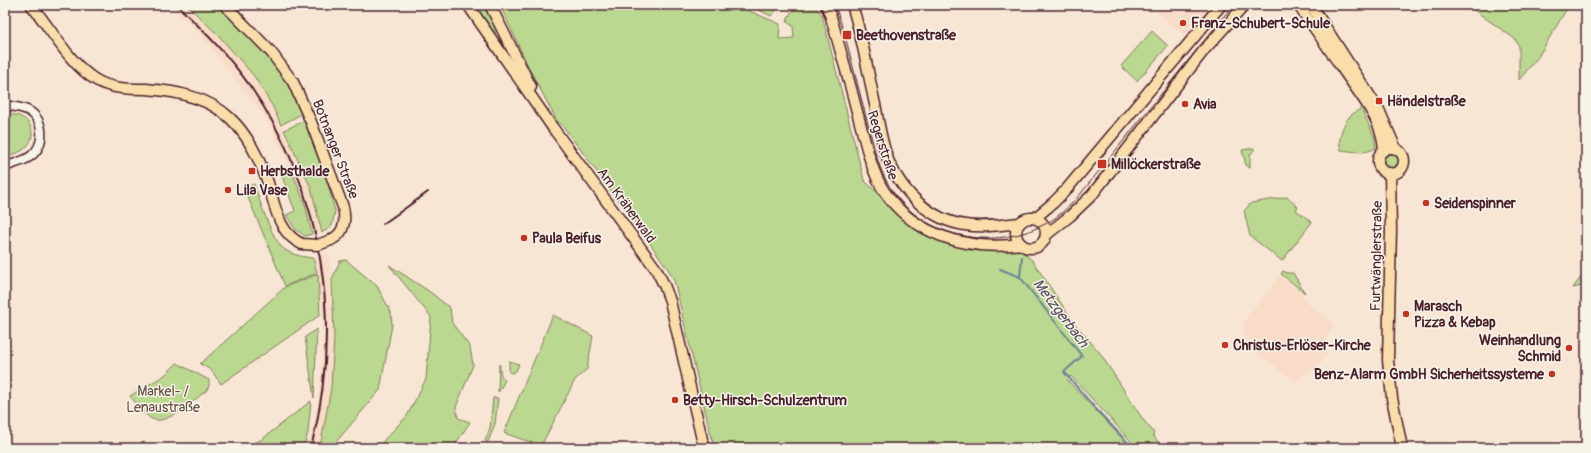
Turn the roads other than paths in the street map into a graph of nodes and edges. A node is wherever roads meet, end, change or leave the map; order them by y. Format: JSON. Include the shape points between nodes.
{"nodes":[{"id":1,"x":225,"y":5,"type":"edge"},
{"id":2,"x":468,"y":5,"type":"edge"},
{"id":3,"x":490,"y":5,"type":"edge"},
{"id":4,"x":826,"y":5,"type":"edge"},
{"id":5,"x":852,"y":5,"type":"edge"},
{"id":6,"x":1221,"y":5,"type":"edge"},
{"id":7,"x":1245,"y":5,"type":"edge"},
{"id":8,"x":1298,"y":5,"type":"edge"},
{"id":9,"x":1311,"y":5,"type":"edge"},
{"id":10,"x":30,"y":6,"type":"edge"},
{"id":11,"x":506,"y":39,"type":"junction"},
{"id":12,"x":502,"y":56,"type":"junction"},
{"id":13,"x":5,"y":105,"type":"edge"},
{"id":14,"x":538,"y":106,"type":"junction"},
{"id":15,"x":1396,"y":149,"type":"junction"},
{"id":16,"x":1384,"y":150,"type":"junction"},
{"id":17,"x":5,"y":167,"type":"edge"},
{"id":18,"x":1390,"y":173,"type":"junction"},
{"id":19,"x":1035,"y":218,"type":"junction"},
{"id":20,"x":1020,"y":222,"type":"junction"},
{"id":21,"x":1046,"y":235,"type":"junction"},
{"id":22,"x":1021,"y":244,"type":"junction"},
{"id":23,"x":1389,"y":340,"type":"junction"},
{"id":24,"x":704,"y":448,"type":"edge"},
{"id":25,"x":1402,"y":448,"type":"edge"},
{"id":26,"x":1407,"y":448,"type":"edge"}],
"edges":[{"from":1,"to":10,"type":"main road","name":"Botnanger Straße","bridge":true,"via":[[281,64],[297,88],[343,207],[343,230],[331,240],[318,245],[302,244],[287,234],[254,150],[240,128],[229,117],[204,101],[184,94],[116,87],[97,80],[76,62]]},
{"from":2,"to":12,"type":"main road","name":"Am Kräherwald"},
{"from":3,"to":11,"type":"main road"},
{"from":4,"to":22,"type":"main road","name":"Regerstraße","via":[[877,176],[884,191],[897,207],[921,227],[946,238],[994,246]]},
{"from":5,"to":20,"type":"main road","name":"Regerstraße","via":[[881,135],[889,161],[904,187],[921,205],[947,220],[977,226]]},
{"from":6,"to":19,"type":"main road","name":"Regerstraße","via":[[1066,190]]},
{"from":7,"to":21,"type":"main road","name":"Regerstraße","via":[[1205,49],[1092,195]]},
{"from":8,"to":16,"type":"main road","via":[[1367,105],[1378,126]]},
{"from":9,"to":15,"type":"main road","via":[[1379,110]]},
{"from":11,"to":12,"type":"main road","via":[[506,50]]},
{"from":11,"to":14,"type":"main road"},
{"from":12,"to":14,"type":"main road","name":"Am Kräherwald"},
{"from":13,"to":17,"type":"street","via":[[22,108],[34,115],[42,135],[39,147],[30,157]]},
{"from":14,"to":24,"type":"main road","name":"Am Kräherwald","via":[[643,250],[664,285]]},
{"from":15,"to":16,"type":"main road"},
{"from":15,"to":18,"type":"main road","via":[[1403,157],[1403,164],[1398,171]]},
{"from":16,"to":18,"type":"main road","via":[[1378,159],[1379,166],[1383,171]]},
{"from":18,"to":23,"type":"main road","name":"Furtwänglerstraße"},
{"from":19,"to":20,"type":"main road","name":"Regerstraße","via":[[1026,218]]},
{"from":19,"to":21,"type":"main road","via":[[1044,225]]},
{"from":20,"to":22,"type":"main road","via":[[1016,235]]},
{"from":21,"to":22,"type":"main road","name":"Regerstraße","via":[[1035,247],[1029,248]]},
{"from":23,"to":25,"type":"main road","name":"Furtwänglerstraße","via":[[1389,378]]},
{"from":23,"to":26,"type":"main road","name":"Furtwänglerstraße"}]}
